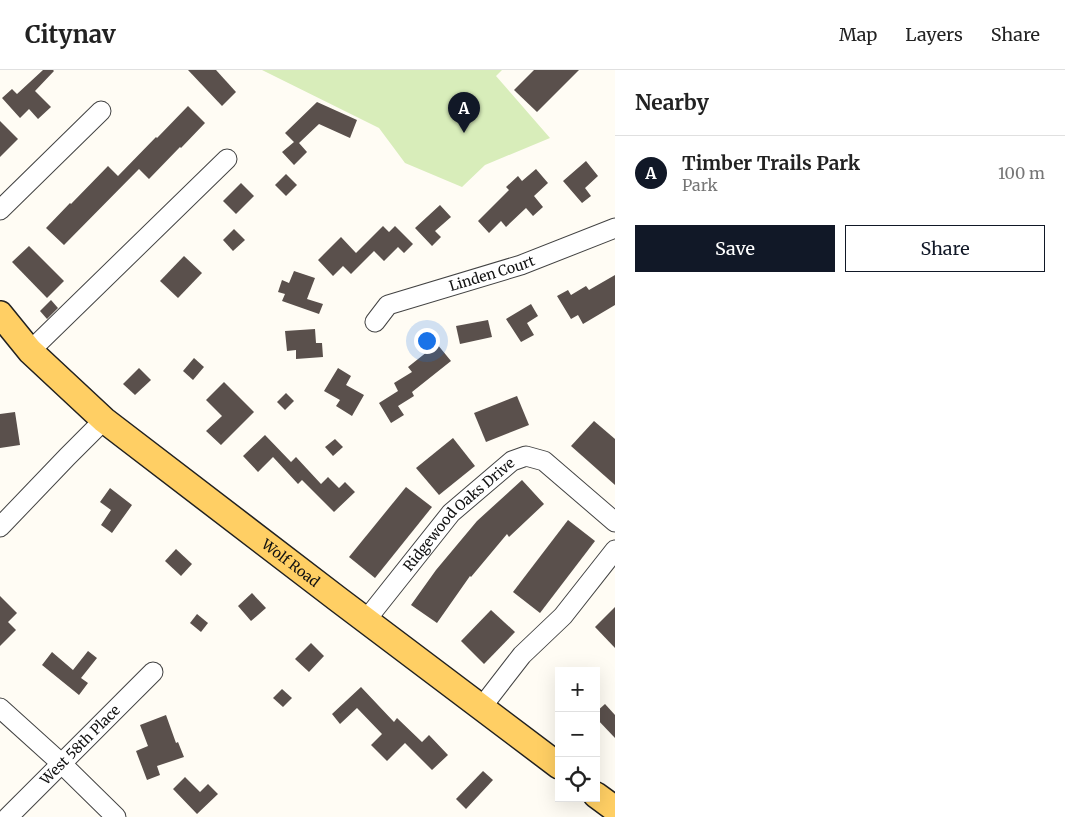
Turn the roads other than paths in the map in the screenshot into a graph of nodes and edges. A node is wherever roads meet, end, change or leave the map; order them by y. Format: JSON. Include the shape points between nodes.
{"nodes":[{"id":1,"x":101,"y":110,"type":"dead end"},
{"id":2,"x":227,"y":159,"type":"dead end"},
{"id":3,"x":0,"y":210,"type":"edge"},
{"id":4,"x":615,"y":228,"type":"edge"},
{"id":5,"x":0,"y":314,"type":"edge"},
{"id":6,"x":375,"y":322,"type":"dead end"},
{"id":7,"x":30,"y":351,"type":"junction"},
{"id":8,"x":104,"y":420,"type":"junction"},
{"id":9,"x":615,"y":522,"type":"edge"},
{"id":10,"x":0,"y":528,"type":"edge"},
{"id":11,"x":615,"y":550,"type":"edge"},
{"id":12,"x":366,"y":620,"type":"junction"},
{"id":13,"x":153,"y":672,"type":"dead end"},
{"id":14,"x":0,"y":708,"type":"edge"},
{"id":15,"x":481,"y":708,"type":"junction"},
{"id":16,"x":555,"y":763,"type":"edge"},
{"id":17,"x":62,"y":764,"type":"junction"},
{"id":18,"x":600,"y":798,"type":"edge"},
{"id":19,"x":615,"y":809,"type":"edge"},
{"id":20,"x":8,"y":817,"type":"edge"},
{"id":21,"x":116,"y":817,"type":"edge"}],
"edges":[{"from":1,"to":3,"type":"street"},
{"from":2,"to":7,"type":"street"},
{"from":4,"to":6,"type":"street","name":"Linden Court","via":[[521,265],[388,305]]},
{"from":5,"to":7,"type":"main road","name":"Wolf Road"},
{"from":7,"to":8,"type":"main road","name":"Wolf Road"},
{"from":8,"to":10,"type":"street"},
{"from":8,"to":12,"type":"main road","name":"Wolf Road"},
{"from":9,"to":12,"type":"street","name":"Ridgewood Oaks Drive","via":[[544,461],[526,456],[512,460],[451,513]]},
{"from":11,"to":15,"type":"street","via":[[563,616],[522,655]]},
{"from":12,"to":15,"type":"main road","name":"Wolf Road"},
{"from":13,"to":17,"type":"street","name":"West 58th Place"},
{"from":14,"to":17,"type":"street"},
{"from":15,"to":16,"type":"main road","name":"Wolf Road"},
{"from":17,"to":20,"type":"street","name":"West 58th Place"},
{"from":17,"to":21,"type":"street"},
{"from":18,"to":19,"type":"main road"}]}
